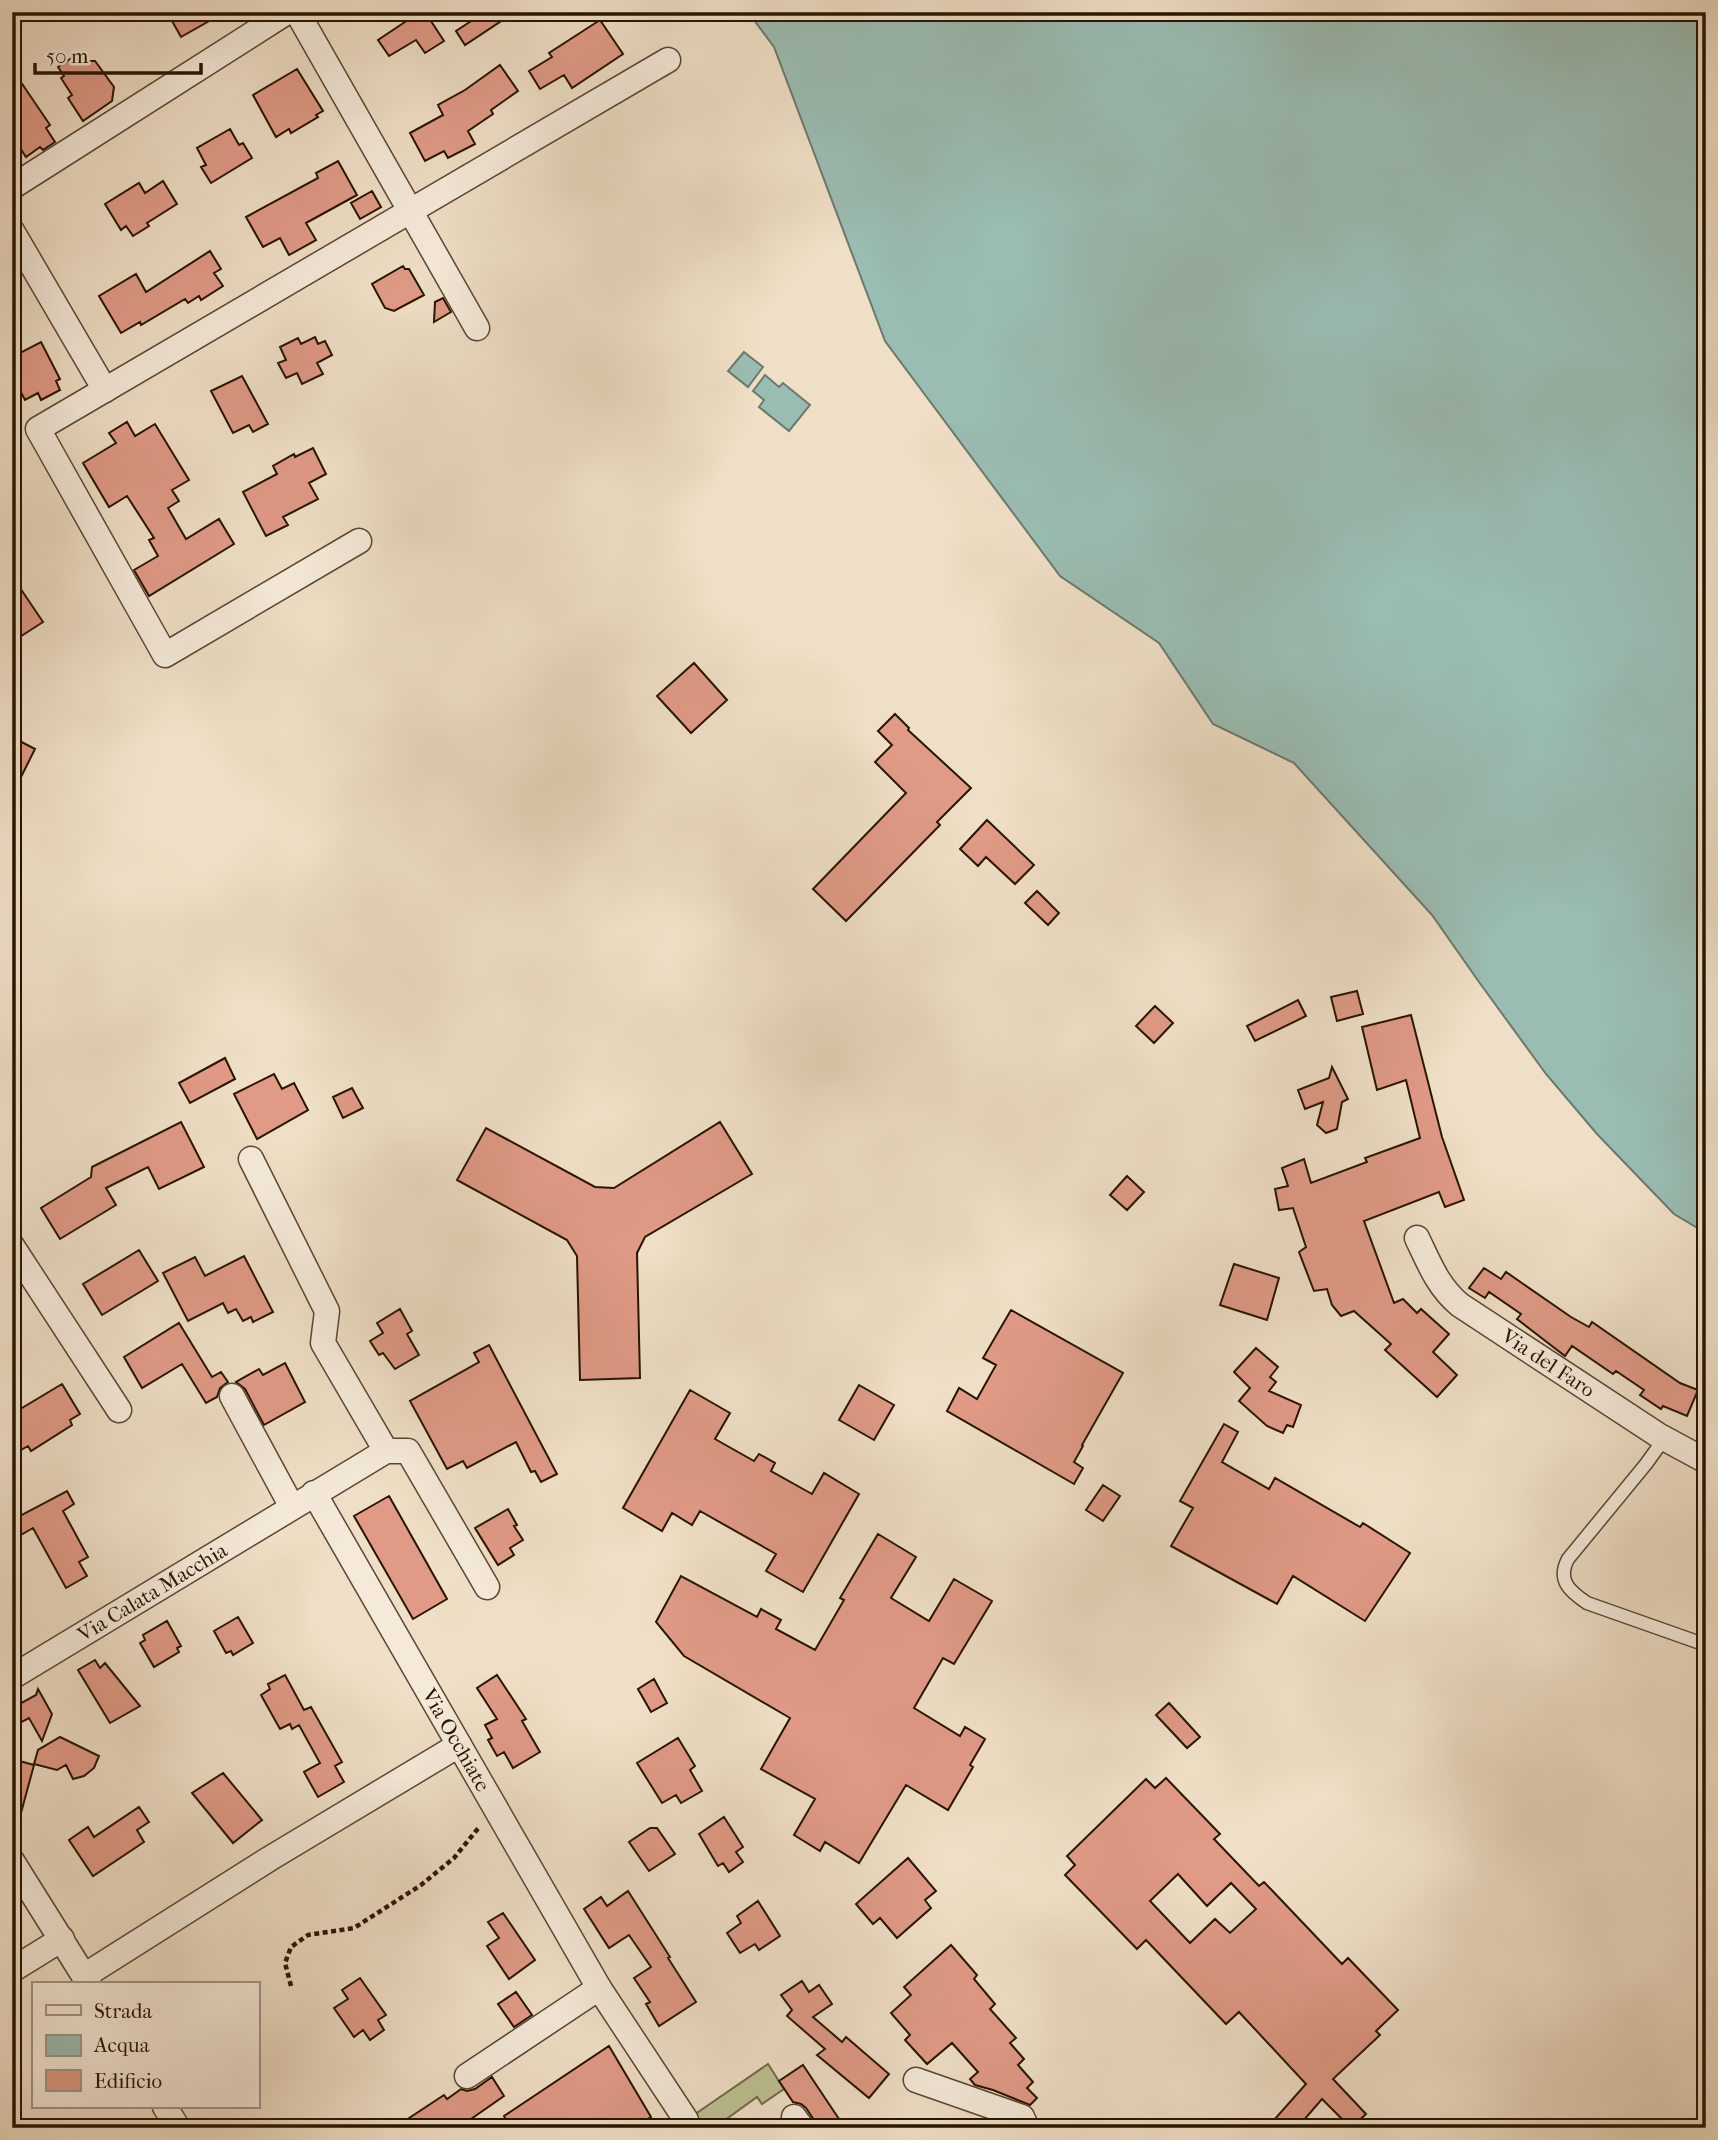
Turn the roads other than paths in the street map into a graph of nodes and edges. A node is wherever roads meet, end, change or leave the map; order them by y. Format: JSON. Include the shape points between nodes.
{"nodes":[{"id":1,"x":287,"y":12,"type":"edge"},
{"id":2,"x":297,"y":12,"type":"edge"},
{"id":3,"x":668,"y":60,"type":"dead end"},
{"id":4,"x":12,"y":187,"type":"edge"},
{"id":5,"x":411,"y":211,"type":"junction"},
{"id":6,"x":12,"y":231,"type":"edge"},
{"id":7,"x":477,"y":328,"type":"dead end"},
{"id":8,"x":105,"y":390,"type":"junction"},
{"id":9,"x":359,"y":541,"type":"dead end"},
{"id":10,"x":251,"y":1159,"type":"dead end"},
{"id":11,"x":1417,"y":1238,"type":"dead end"},
{"id":12,"x":12,"y":1246,"type":"edge"},
{"id":13,"x":232,"y":1396,"type":"dead end"},
{"id":14,"x":119,"y":1410,"type":"dead end"},
{"id":15,"x":1664,"y":1439,"type":"junction"},
{"id":16,"x":386,"y":1451,"type":"junction"},
{"id":17,"x":1706,"y":1461,"type":"edge"},
{"id":18,"x":314,"y":1493,"type":"junction"},
{"id":19,"x":292,"y":1507,"type":"junction"},
{"id":20,"x":487,"y":1587,"type":"dead end"},
{"id":21,"x":1706,"y":1645,"type":"edge"},
{"id":22,"x":12,"y":1677,"type":"edge"},
{"id":23,"x":459,"y":1745,"type":"junction"},
{"id":24,"x":12,"y":1861,"type":"edge"},
{"id":25,"x":62,"y":1939,"type":"junction"},
{"id":26,"x":12,"y":1970,"type":"edge"},
{"id":27,"x":87,"y":1980,"type":"edge"},
{"id":28,"x":598,"y":1988,"type":"junction"},
{"id":29,"x":467,"y":2076,"type":"dead end"},
{"id":30,"x":916,"y":2080,"type":"dead end"},
{"id":31,"x":166,"y":2108,"type":"edge"},
{"id":32,"x":686,"y":2120,"type":"dead end"},
{"id":33,"x":178,"y":2128,"type":"edge"},
{"id":34,"x":1027,"y":2128,"type":"edge"}],
"edges":[{"from":1,"to":4,"type":"street"},
{"from":2,"to":5,"type":"street"},
{"from":3,"to":5,"type":"street"},
{"from":5,"to":7,"type":"street"},
{"from":5,"to":8,"type":"street"},
{"from":6,"to":8,"type":"street"},
{"from":8,"to":9,"type":"street","via":[[38,429],[165,655]]},
{"from":10,"to":16,"type":"street","via":[[327,1311],[323,1343]]},
{"from":11,"to":15,"type":"street","name":"Via del Faro","via":[[1448,1295]]},
{"from":12,"to":14,"type":"street"},
{"from":13,"to":19,"type":"street"},
{"from":15,"to":17,"type":"street","name":"Via del Faro"},
{"from":15,"to":21,"type":"lane","via":[[1567,1559],[1563,1577],[1587,1603]]},
{"from":16,"to":18,"type":"street","name":"Via Calata Macchia"},
{"from":16,"to":20,"type":"street","via":[[408,1451]]},
{"from":18,"to":19,"type":"street","name":"Via Calata Macchia"},
{"from":18,"to":23,"type":"street","name":"Via Occhiate"},
{"from":19,"to":22,"type":"street","name":"Via Calata Macchia"},
{"from":23,"to":27,"type":"street","via":[[269,1859]]},
{"from":23,"to":28,"type":"street","name":"Via Occhiate"},
{"from":24,"to":25,"type":"street"},
{"from":25,"to":26,"type":"street"},
{"from":25,"to":27,"type":"street"},
{"from":28,"to":29,"type":"street"},
{"from":28,"to":32,"type":"street","name":"Via Occhiate"},
{"from":30,"to":34,"type":"street","via":[[1022,2117]]},
{"from":31,"to":33,"type":"street"}]}
